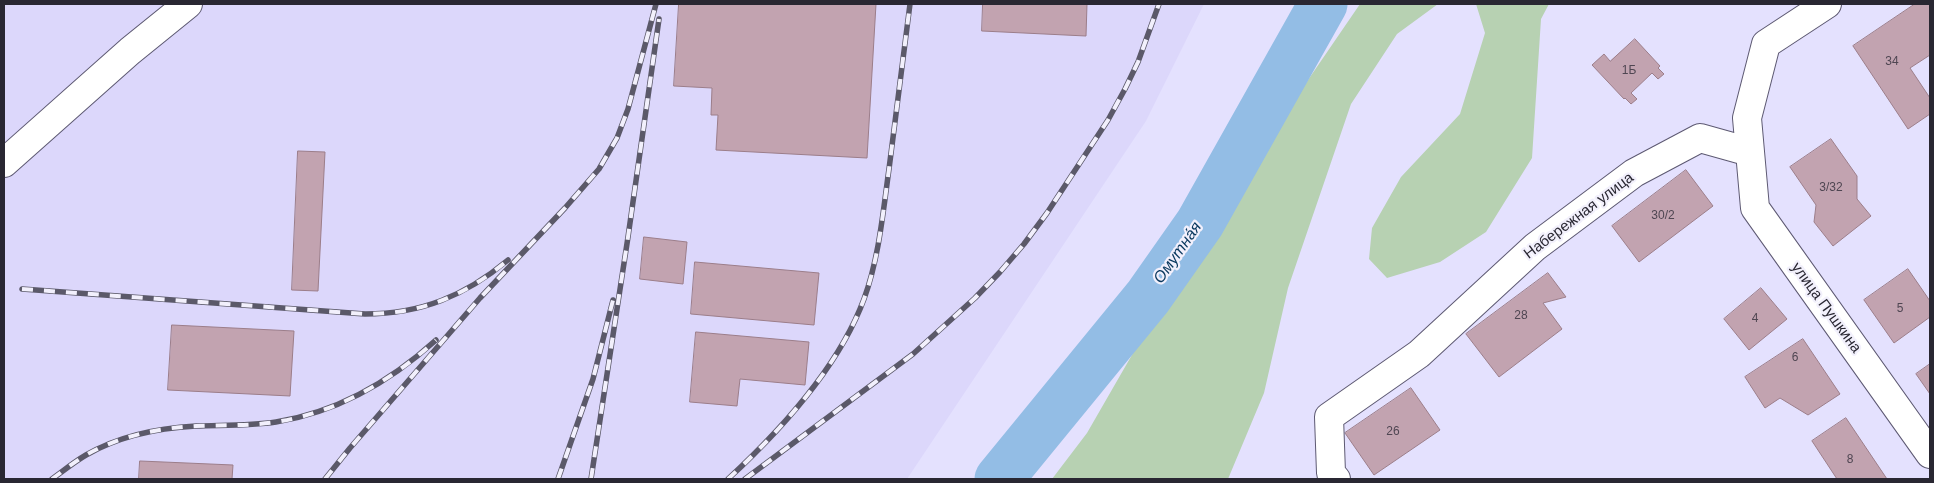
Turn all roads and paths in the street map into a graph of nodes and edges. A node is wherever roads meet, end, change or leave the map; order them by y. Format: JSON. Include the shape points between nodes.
{"nodes":[{"id":1,"x":188,"y":4,"type":"edge"},
{"id":2,"x":1827,"y":4,"type":"edge"},
{"id":3,"x":1750,"y":152,"type":"junction"},
{"id":4,"x":4,"y":164,"type":"edge"},
{"id":5,"x":1930,"y":454,"type":"edge"},
{"id":6,"x":1333,"y":476,"type":"edge"}],
"edges":[{"from":1,"to":4,"type":"street","via":[[130,51]]},
{"from":2,"to":3,"type":"street","via":[[1766,44],[1747,118]]},
{"from":3,"to":5,"type":"street","name":"улица Пушкина","via":[[1755,208]]},
{"from":3,"to":6,"type":"street","name":"Набережная улица","via":[[1700,138],[1634,173],[1535,247],[1419,354],[1328,417]]}]}
